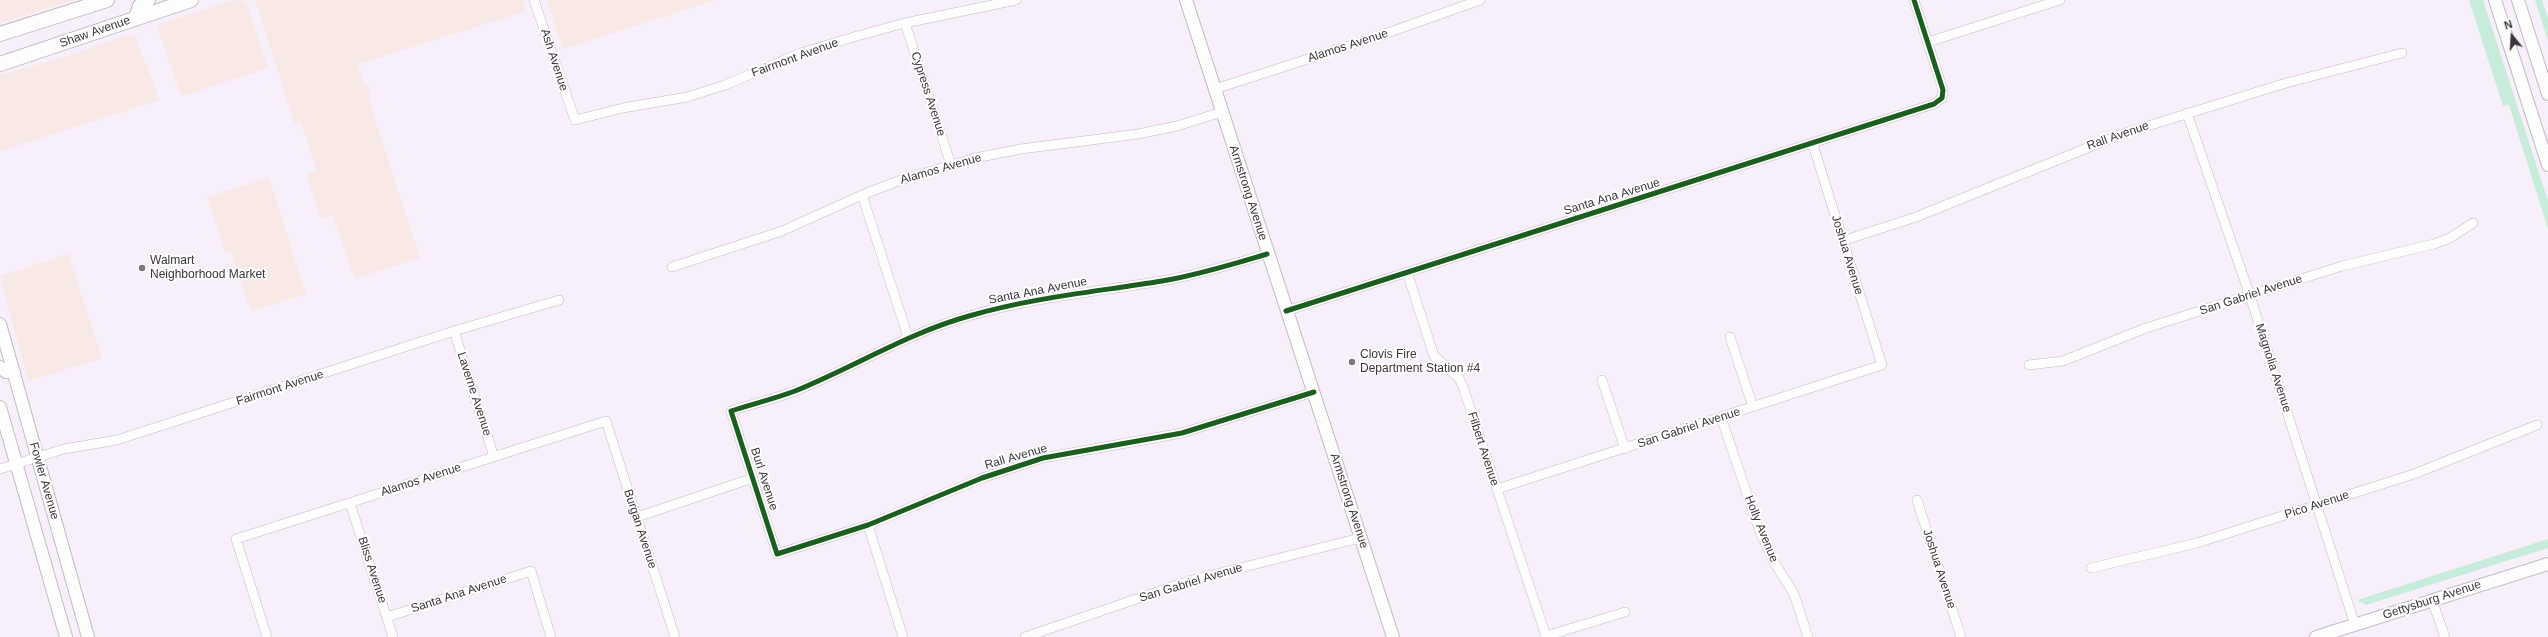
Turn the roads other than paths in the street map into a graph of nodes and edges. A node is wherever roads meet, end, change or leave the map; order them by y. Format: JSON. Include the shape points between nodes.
{"nodes":[{"id":1,"x":107,"y":0,"type":"edge"},
{"id":2,"x":148,"y":0,"type":"edge"},
{"id":3,"x":191,"y":0,"type":"edge"},
{"id":4,"x":534,"y":0,"type":"edge"},
{"id":5,"x":1016,"y":0,"type":"edge"},
{"id":6,"x":1186,"y":0,"type":"edge"},
{"id":7,"x":1480,"y":0,"type":"edge"},
{"id":8,"x":1914,"y":0,"type":"edge"},
{"id":9,"x":2060,"y":0,"type":"edge"},
{"id":10,"x":2495,"y":0,"type":"edge"},
{"id":11,"x":2518,"y":0,"type":"edge"},
{"id":12,"x":136,"y":18,"type":"junction"},
{"id":13,"x":905,"y":23,"type":"junction"},
{"id":14,"x":0,"y":34,"type":"edge"},
{"id":15,"x":1928,"y":42,"type":"junction"},
{"id":16,"x":2402,"y":52,"type":"dead end"},
{"id":17,"x":0,"y":64,"type":"edge"},
{"id":18,"x":1214,"y":89,"type":"junction"},
{"id":19,"x":2548,"y":94,"type":"edge"},
{"id":20,"x":1222,"y":112,"type":"junction"},
{"id":21,"x":2187,"y":113,"type":"junction"},
{"id":22,"x":575,"y":120,"type":"joint"},
{"id":23,"x":1813,"y":144,"type":"junction"},
{"id":24,"x":951,"y":165,"type":"junction"},
{"id":25,"x":2548,"y":165,"type":"edge"},
{"id":26,"x":862,"y":195,"type":"junction"},
{"id":27,"x":2473,"y":224,"type":"dead end"},
{"id":28,"x":1842,"y":241,"type":"junction"},
{"id":29,"x":1268,"y":254,"type":"junction"},
{"id":30,"x":672,"y":267,"type":"dead end"},
{"id":31,"x":1407,"y":272,"type":"junction"},
{"id":32,"x":2250,"y":296,"type":"junction"},
{"id":33,"x":559,"y":300,"type":"dead end"},
{"id":34,"x":1286,"y":311,"type":"junction"},
{"id":35,"x":0,"y":324,"type":"edge"},
{"id":36,"x":454,"y":331,"type":"junction"},
{"id":37,"x":908,"y":337,"type":"junction"},
{"id":38,"x":1730,"y":337,"type":"dead end"},
{"id":39,"x":2029,"y":364,"type":"dead end"},
{"id":40,"x":1882,"y":365,"type":"joint"},
{"id":41,"x":0,"y":367,"type":"edge"},
{"id":42,"x":14,"y":372,"type":"junction"},
{"id":43,"x":1602,"y":380,"type":"dead end"},
{"id":44,"x":1314,"y":392,"type":"junction"},
{"id":45,"x":0,"y":407,"type":"edge"},
{"id":46,"x":1753,"y":407,"type":"junction"},
{"id":47,"x":731,"y":411,"type":"joint"},
{"id":48,"x":1721,"y":417,"type":"junction"},
{"id":49,"x":606,"y":421,"type":"joint"},
{"id":50,"x":2537,"y":425,"type":"dead end"},
{"id":51,"x":1625,"y":449,"type":"junction"},
{"id":52,"x":37,"y":456,"type":"junction"},
{"id":53,"x":494,"y":457,"type":"junction"},
{"id":54,"x":16,"y":463,"type":"junction"},
{"id":55,"x":0,"y":469,"type":"edge"},
{"id":56,"x":753,"y":478,"type":"junction"},
{"id":57,"x":1497,"y":490,"type":"junction"},
{"id":58,"x":1917,"y":500,"type":"dead end"},
{"id":59,"x":350,"y":503,"type":"junction"},
{"id":60,"x":2316,"y":505,"type":"junction"},
{"id":61,"x":637,"y":516,"type":"junction"},
{"id":62,"x":868,"y":525,"type":"junction"},
{"id":63,"x":1360,"y":538,"type":"junction"},
{"id":64,"x":777,"y":554,"type":"joint"},
{"id":65,"x":2548,"y":564,"type":"edge"},
{"id":66,"x":2091,"y":568,"type":"dead end"},
{"id":67,"x":2432,"y":600,"type":"junction"},
{"id":68,"x":1625,"y":612,"type":"dead end"},
{"id":69,"x":387,"y":617,"type":"junction"},
{"id":70,"x":2355,"y":625,"type":"junction"},
{"id":71,"x":1546,"y":636,"type":"edge"},
{"id":72,"x":66,"y":637,"type":"edge"},
{"id":73,"x":88,"y":637,"type":"edge"},
{"id":74,"x":267,"y":637,"type":"edge"},
{"id":75,"x":393,"y":637,"type":"edge"},
{"id":76,"x":551,"y":637,"type":"edge"},
{"id":77,"x":674,"y":637,"type":"edge"},
{"id":78,"x":903,"y":637,"type":"edge"},
{"id":79,"x":1025,"y":637,"type":"edge"},
{"id":80,"x":1393,"y":637,"type":"edge"},
{"id":81,"x":1808,"y":637,"type":"edge"},
{"id":82,"x":1961,"y":637,"type":"edge"},
{"id":83,"x":2316,"y":637,"type":"edge"},
{"id":84,"x":2445,"y":637,"type":"edge"}],
"edges":[{"from":1,"to":14,"type":"main road"},
{"from":2,"to":12,"type":"main road","via":[[140,6]]},
{"from":3,"to":12,"type":"main road","name":"Shaw Avenue"},
{"from":4,"to":22,"type":"street","name":"Ash Avenue"},
{"from":5,"to":13,"type":"street","name":"Fairmont Avenue"},
{"from":6,"to":18,"type":"street","name":"Armstrong Avenue"},
{"from":7,"to":18,"type":"street","name":"Alamos Avenue","via":[[1376,38]]},
{"from":8,"to":15,"type":"street"},
{"from":9,"to":15,"type":"street"},
{"from":10,"to":25,"type":"street"},
{"from":11,"to":19,"type":"street"},
{"from":12,"to":17,"type":"main road","name":"Shaw Avenue"},
{"from":13,"to":22,"type":"street","name":"Fairmont Avenue","via":[[801,53],[687,97],[623,108]]},
{"from":13,"to":24,"type":"street","name":"Cypress Avenue"},
{"from":15,"to":23,"type":"street","name":"Santa Ana Avenue","via":[[1943,90],[1942,98],[1934,104]]},
{"from":16,"to":21,"type":"street","name":"Rall Avenue"},
{"from":18,"to":20,"type":"street","name":"Armstrong Avenue"},
{"from":20,"to":24,"type":"street","name":"Alamos Avenue","via":[[1161,129],[1021,149]]},
{"from":20,"to":29,"type":"street","name":"Armstrong Avenue"},
{"from":21,"to":28,"type":"street","name":"Rall Avenue","via":[[2122,134],[1916,217]]},
{"from":21,"to":32,"type":"street","name":"Magnolia Avenue"},
{"from":23,"to":28,"type":"street","name":"Joshua Avenue"},
{"from":23,"to":31,"type":"street","name":"Santa Ana Avenue"},
{"from":24,"to":26,"type":"street","name":"Alamos Avenue"},
{"from":26,"to":30,"type":"street","name":"Alamos Avenue","via":[[782,231]]},
{"from":26,"to":37,"type":"street"},
{"from":27,"to":32,"type":"street","name":"San Gabriel Avenue","via":[[2434,244],[2342,266]]},
{"from":28,"to":40,"type":"street","name":"Joshua Avenue"},
{"from":29,"to":34,"type":"street","name":"Armstrong Avenue"},
{"from":29,"to":37,"type":"street","name":"Santa Ana Avenue","via":[[1163,281],[1016,303],[967,316]]},
{"from":31,"to":34,"type":"street","name":"Santa Ana Avenue"},
{"from":31,"to":57,"type":"street","name":"Filbert Avenue","via":[[1432,352],[1459,378],[1463,386]]},
{"from":32,"to":39,"type":"street","name":"San Gabriel Avenue","via":[[2146,328],[2063,361]]},
{"from":32,"to":60,"type":"street","name":"Magnolia Avenue"},
{"from":33,"to":36,"type":"street","name":"Fairmont Avenue"},
{"from":34,"to":44,"type":"street","name":"Armstrong Avenue"},
{"from":35,"to":42,"type":"street","name":"Fowler Avenue"},
{"from":36,"to":52,"type":"street","name":"Fairmont Avenue","via":[[117,440],[64,448]]},
{"from":36,"to":53,"type":"street","name":"Laverne Avenue"},
{"from":37,"to":47,"type":"street","name":"Santa Ana Avenue","via":[[794,391]]},
{"from":38,"to":46,"type":"street"},
{"from":40,"to":46,"type":"street","name":"San Gabriel Avenue"},
{"from":41,"to":42,"type":"street","via":[[6,372]]},
{"from":42,"to":52,"type":"street","name":"Fowler Avenue"},
{"from":43,"to":51,"type":"street"},
{"from":44,"to":62,"type":"street","name":"Rall Avenue","via":[[1182,433],[1042,458],[982,478]]},
{"from":44,"to":63,"type":"street","name":"Armstrong Avenue"},
{"from":45,"to":54,"type":"street","name":"Fowler Avenue"},
{"from":46,"to":48,"type":"street","name":"San Gabriel Avenue"},
{"from":47,"to":56,"type":"street","name":"Burl Avenue"},
{"from":48,"to":51,"type":"street","name":"San Gabriel Avenue"},
{"from":48,"to":81,"type":"street","name":"Holly Avenue","via":[[1760,532],[1774,562],[1794,594]]},
{"from":49,"to":53,"type":"street","name":"Alamos Avenue"},
{"from":49,"to":61,"type":"street","name":"Burgan Avenue"},
{"from":50,"to":60,"type":"street","name":"Pico Avenue","via":[[2414,474]]},
{"from":51,"to":57,"type":"street","name":"San Gabriel Avenue"},
{"from":52,"to":54,"type":"street","name":"Fairmont Avenue"},
{"from":52,"to":73,"type":"street","name":"Fowler Avenue"},
{"from":53,"to":59,"type":"street","name":"Alamos Avenue"},
{"from":54,"to":55,"type":"street","name":"Fairmont Avenue"},
{"from":54,"to":72,"type":"street","name":"Fowler Avenue"},
{"from":56,"to":61,"type":"street"},
{"from":56,"to":64,"type":"street","name":"Burl Avenue"},
{"from":57,"to":71,"type":"street","name":"Filbert Avenue"},
{"from":58,"to":82,"type":"street","name":"Joshua Avenue"},
{"from":59,"to":69,"type":"street","name":"Bliss Avenue"},
{"from":59,"to":74,"type":"street","name":"Alamos Avenue","via":[[236,539]]},
{"from":60,"to":66,"type":"street","name":"Pico Avenue","via":[[2197,543]]},
{"from":60,"to":70,"type":"street","name":"Magnolia Avenue"},
{"from":61,"to":77,"type":"street","name":"Burgan Avenue"},
{"from":62,"to":64,"type":"street","name":"Rall Avenue"},
{"from":62,"to":78,"type":"street"},
{"from":63,"to":79,"type":"street","name":"San Gabriel Avenue","via":[[1192,580]]},
{"from":63,"to":80,"type":"street","name":"Armstrong Avenue"},
{"from":65,"to":67,"type":"street","name":"Gettysburg Avenue"},
{"from":67,"to":70,"type":"street","name":"Gettysburg Avenue"},
{"from":67,"to":84,"type":"street"},
{"from":68,"to":71,"type":"street"},
{"from":69,"to":75,"type":"street","name":"Bliss Avenue"},
{"from":69,"to":76,"type":"street","name":"Santa Ana Avenue","via":[[531,571]]},
{"from":70,"to":83,"type":"street","name":"Gettysburg Avenue"}]}
